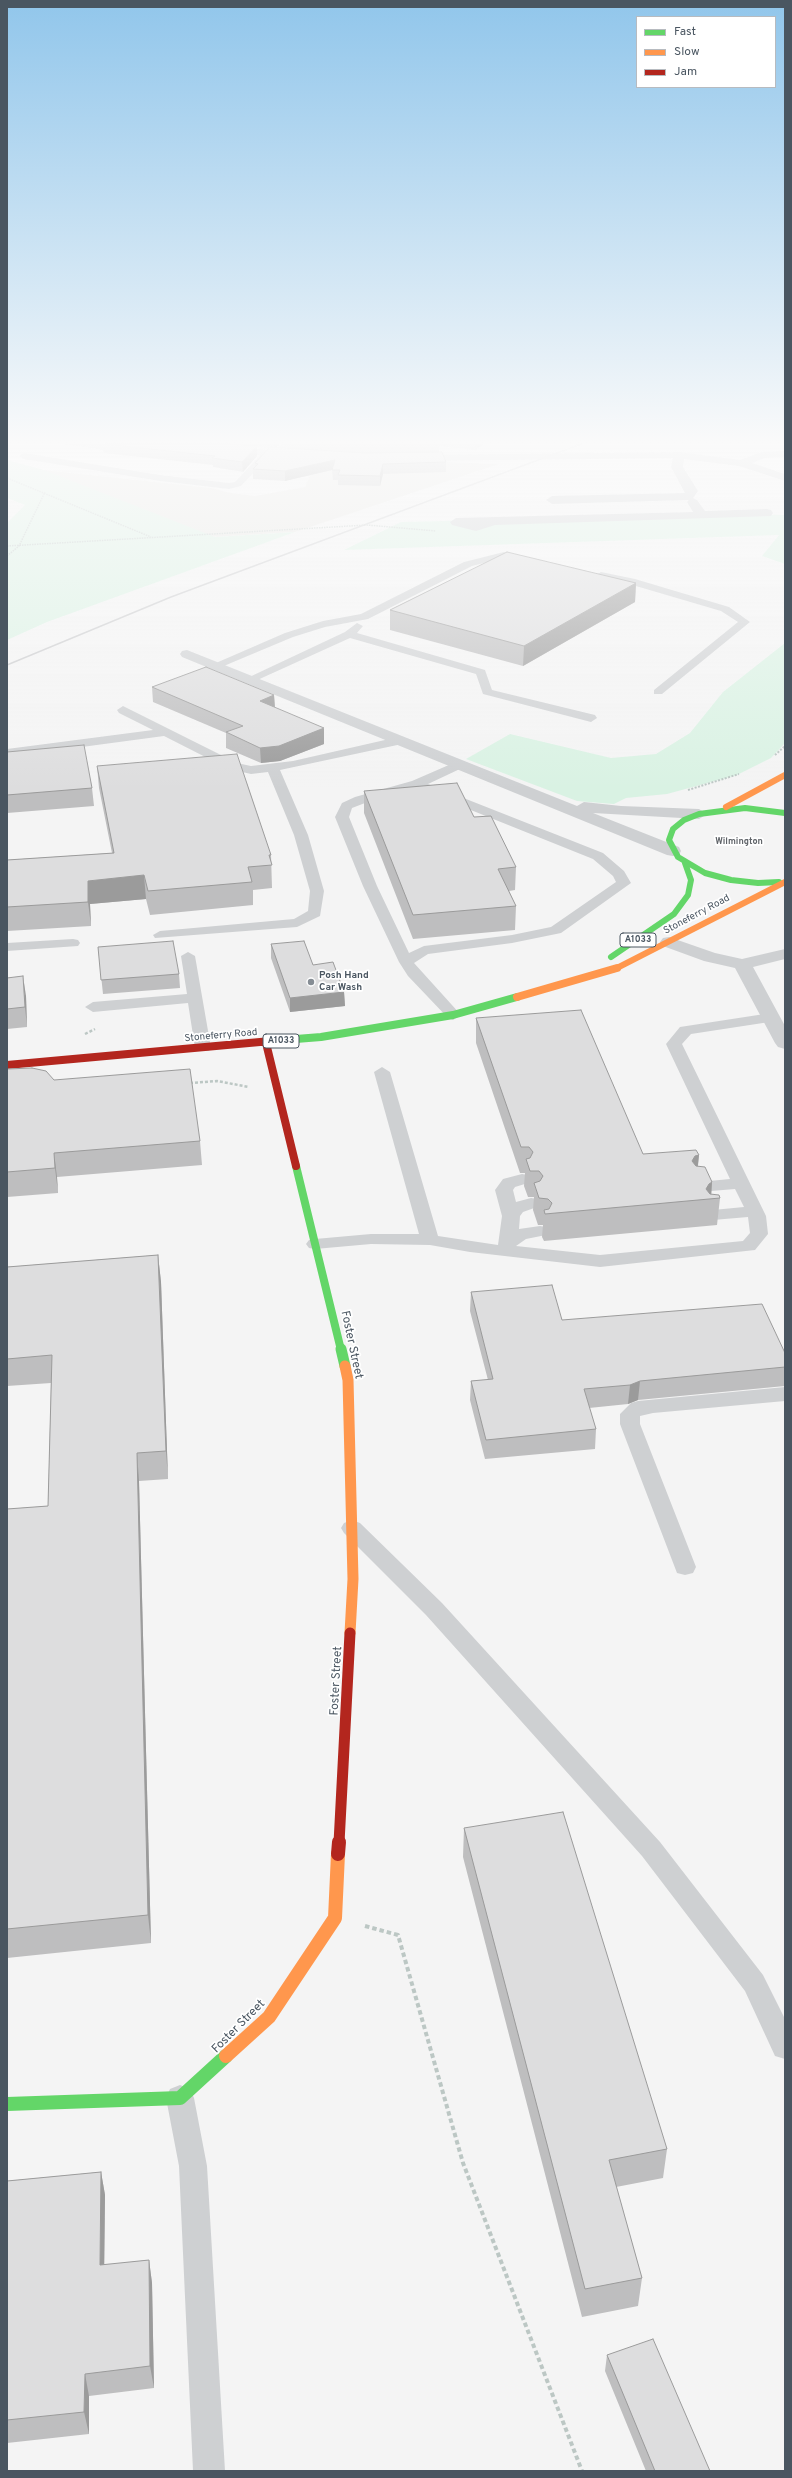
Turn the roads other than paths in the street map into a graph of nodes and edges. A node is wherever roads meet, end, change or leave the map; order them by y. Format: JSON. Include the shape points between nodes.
{"nodes":[{"id":1,"x":485,"y":560,"type":"edge"},
{"id":2,"x":527,"y":560,"type":"edge"},
{"id":3,"x":534,"y":561,"type":"edge"},
{"id":4,"x":594,"y":573,"type":"edge"},
{"id":5,"x":364,"y":617,"type":"junction"},
{"id":6,"x":349,"y":634,"type":"junction"},
{"id":7,"x":187,"y":654,"type":"dead end"},
{"id":8,"x":215,"y":666,"type":"junction"},
{"id":9,"x":249,"y":680,"type":"junction"},
{"id":10,"x":658,"y":692,"type":"dead end"},
{"id":11,"x":123,"y":710,"type":"dead end"},
{"id":12,"x":591,"y":718,"type":"dead end"},
{"id":13,"x":166,"y":732,"type":"junction"},
{"id":14,"x":398,"y":740,"type":"junction"},
{"id":15,"x":7,"y":753,"type":"edge"},
{"id":16,"x":458,"y":765,"type":"junction"},
{"id":17,"x":273,"y":768,"type":"junction"},
{"id":18,"x":785,"y":775,"type":"edge"},
{"id":19,"x":417,"y":784,"type":"junction"},
{"id":20,"x":551,"y":803,"type":"junction"},
{"id":21,"x":721,"y":809,"type":"junction"},
{"id":22,"x":785,"y":813,"type":"edge"},
{"id":23,"x":699,"y":814,"type":"junction"},
{"id":24,"x":672,"y":851,"type":"junction"},
{"id":25,"x":685,"y":863,"type":"junction"},
{"id":26,"x":785,"y":882,"type":"edge"},
{"id":27,"x":160,"y":934,"type":"dead end"},
{"id":28,"x":669,"y":942,"type":"junction"},
{"id":29,"x":74,"y":943,"type":"dead end"},
{"id":30,"x":7,"y":948,"type":"edge"},
{"id":31,"x":785,"y":954,"type":"edge"},
{"id":32,"x":188,"y":956,"type":"dead end"},
{"id":33,"x":406,"y":962,"type":"junction"},
{"id":34,"x":742,"y":964,"type":"junction"},
{"id":35,"x":551,"y":988,"type":"junction"},
{"id":36,"x":193,"y":998,"type":"junction"},
{"id":37,"x":93,"y":1007,"type":"dead end"},
{"id":38,"x":453,"y":1016,"type":"junction"},
{"id":39,"x":771,"y":1018,"type":"junction"},
{"id":40,"x":266,"y":1043,"type":"junction"},
{"id":41,"x":785,"y":1043,"type":"edge"},
{"id":42,"x":202,"y":1048,"type":"junction"},
{"id":43,"x":7,"y":1065,"type":"edge"},
{"id":44,"x":382,"y":1072,"type":"dead end"},
{"id":45,"x":522,"y":1179,"type":"dead end"},
{"id":46,"x":741,"y":1183,"type":"junction"},
{"id":47,"x":698,"y":1187,"type":"edge"},
{"id":48,"x":531,"y":1203,"type":"dead end"},
{"id":49,"x":754,"y":1211,"type":"junction"},
{"id":50,"x":712,"y":1215,"type":"dead end"},
{"id":51,"x":511,"y":1216,"type":"junction"},
{"id":52,"x":540,"y":1232,"type":"dead end"},
{"id":53,"x":430,"y":1240,"type":"junction"},
{"id":54,"x":315,"y":1244,"type":"junction"},
{"id":55,"x":507,"y":1246,"type":"junction"},
{"id":56,"x":785,"y":1394,"type":"edge"},
{"id":57,"x":352,"y":1528,"type":"junction"},
{"id":58,"x":685,"y":1567,"type":"dead end"},
{"id":59,"x":785,"y":2047,"type":"edge"},
{"id":60,"x":180,"y":2098,"type":"junction"},
{"id":61,"x":10,"y":2102,"type":"edge"},
{"id":62,"x":209,"y":2471,"type":"edge"}],
"edges":[{"from":1,"to":5,"type":"lane","via":[[468,564]]},
{"from":2,"to":3,"type":"lane"},
{"from":4,"to":10,"type":"lane","via":[[631,581],[725,609],[745,622]]},
{"from":5,"to":6,"type":"lane"},
{"from":5,"to":8,"type":"lane","via":[[323,624],[289,635]]},
{"from":6,"to":9,"type":"lane"},
{"from":6,"to":12,"type":"lane","via":[[481,672],[486,692]]},
{"from":7,"to":8,"type":"street"},
{"from":8,"to":9,"type":"street"},
{"from":9,"to":14,"type":"street"},
{"from":11,"to":13,"type":"lane"},
{"from":13,"to":15,"type":"lane"},
{"from":13,"to":17,"type":"lane","via":[[233,766],[251,770]]},
{"from":14,"to":16,"type":"street"},
{"from":14,"to":17,"type":"lane"},
{"from":16,"to":19,"type":"lane"},
{"from":16,"to":20,"type":"street"},
{"from":17,"to":27,"type":"lane","via":[[301,835],[318,891],[315,913],[297,923]]},
{"from":18,"to":21,"type":"main road"},
{"from":19,"to":33,"type":"lane","via":[[360,800],[348,806],[342,817],[370,886]]},
{"from":19,"to":33,"type":"lane","via":[[598,856],[619,874],[624,883],[556,930],[512,940],[424,950]]},
{"from":20,"to":23,"type":"street","via":[[621,811]]},
{"from":20,"to":24,"type":"street"},
{"from":21,"to":22,"type":"main road","via":[[745,808]]},
{"from":21,"to":23,"type":"main road"},
{"from":23,"to":24,"type":"main road","via":[[684,820],[673,829],[669,840]]},
{"from":24,"to":25,"type":"main road"},
{"from":25,"to":26,"type":"main road","via":[[705,873],[730,880]]},
{"from":25,"to":35,"type":"main road","name":"Stoneferry Road","number":"A1033","via":[[691,880],[688,895],[674,914],[621,952]]},
{"from":26,"to":28,"type":"main road","name":"Stoneferry Road","number":"A1033"},
{"from":28,"to":34,"type":"street","via":[[710,957]]},
{"from":28,"to":35,"type":"main road","name":"Stoneferry Road","number":"A1033","via":[[615,969]]},
{"from":29,"to":30,"type":"lane"},
{"from":31,"to":34,"type":"street"},
{"from":32,"to":36,"type":"lane"},
{"from":33,"to":38,"type":"lane"},
{"from":34,"to":39,"type":"street"},
{"from":35,"to":38,"type":"main road","name":"Stoneferry Road","number":"A1033"},
{"from":36,"to":37,"type":"lane"},
{"from":36,"to":42,"type":"lane"},
{"from":38,"to":40,"type":"main road","name":"Stoneferry Road","number":"A1033"},
{"from":39,"to":41,"type":"street"},
{"from":39,"to":46,"type":"lane","via":[[686,1030],[674,1044]]},
{"from":40,"to":42,"type":"main road","name":"Stoneferry Road","number":"A1033"},
{"from":40,"to":54,"type":"main road","name":"Foster Street"},
{"from":42,"to":43,"type":"main road","name":"Stoneferry Road","number":"A1033"},
{"from":44,"to":53,"type":"lane"},
{"from":45,"to":51,"type":"lane","via":[[509,1183],[504,1190]]},
{"from":46,"to":47,"type":"lane"},
{"from":46,"to":49,"type":"lane"},
{"from":48,"to":51,"type":"lane","via":[[516,1208]]},
{"from":49,"to":50,"type":"lane"},
{"from":49,"to":55,"type":"lane","via":[[759,1234],[749,1246],[600,1261]]},
{"from":51,"to":55,"type":"lane"},
{"from":52,"to":55,"type":"lane","via":[[521,1234]]},
{"from":53,"to":54,"type":"lane","via":[[371,1239]]},
{"from":53,"to":55,"type":"lane"},
{"from":54,"to":57,"type":"main road","name":"Foster Street","via":[[348,1380]]},
{"from":56,"to":58,"type":"lane","via":[[645,1407],[638,1408],[630,1414],[630,1424]]},
{"from":57,"to":59,"type":"lane","via":[[434,1609],[651,1849],[754,1983]]},
{"from":57,"to":60,"type":"main road","name":"Foster Street","via":[[353,1587],[335,1918],[269,2017]]},
{"from":60,"to":61,"type":"main road"},
{"from":60,"to":62,"type":"lane","via":[[193,2166]]}]}
